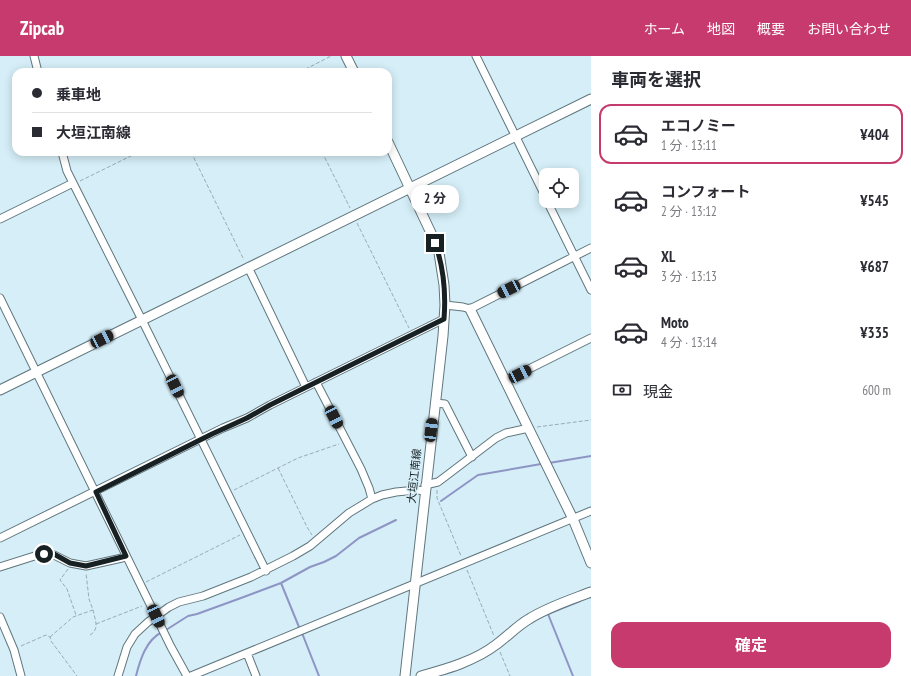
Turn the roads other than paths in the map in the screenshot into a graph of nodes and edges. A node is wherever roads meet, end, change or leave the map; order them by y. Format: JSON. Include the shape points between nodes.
{"nodes":[{"id":1,"x":34,"y":56,"type":"edge"},
{"id":2,"x":346,"y":56,"type":"edge"},
{"id":3,"x":476,"y":56,"type":"edge"},
{"id":4,"x":37,"y":68,"type":"edge"},
{"id":5,"x":352,"y":68,"type":"edge"},
{"id":6,"x":591,"y":99,"type":"edge"},
{"id":7,"x":515,"y":135,"type":"junction"},
{"id":8,"x":392,"y":150,"type":"edge"},
{"id":9,"x":63,"y":156,"type":"edge"},
{"id":10,"x":73,"y":184,"type":"junction"},
{"id":11,"x":539,"y":184,"type":"edge"},
{"id":12,"x":411,"y":188,"type":"junction"},
{"id":13,"x":550,"y":208,"type":"edge"},
{"id":14,"x":0,"y":219,"type":"edge"},
{"id":15,"x":591,"y":248,"type":"edge"},
{"id":16,"x":574,"y":256,"type":"junction"},
{"id":17,"x":248,"y":268,"type":"junction"},
{"id":18,"x":591,"y":290,"type":"edge"},
{"id":19,"x":0,"y":298,"type":"edge"},
{"id":20,"x":445,"y":305,"type":"junction"},
{"id":21,"x":470,"y":309,"type":"junction"},
{"id":22,"x":444,"y":319,"type":"junction"},
{"id":23,"x":142,"y":320,"type":"junction"},
{"id":24,"x":591,"y":338,"type":"edge"},
{"id":25,"x":36,"y":372,"type":"junction"},
{"id":26,"x":505,"y":381,"type":"junction"},
{"id":27,"x":316,"y":382,"type":"junction"},
{"id":28,"x":306,"y":387,"type":"junction"},
{"id":29,"x":0,"y":390,"type":"edge"},
{"id":30,"x":434,"y":403,"type":"junction"},
{"id":31,"x":529,"y":428,"type":"junction"},
{"id":32,"x":201,"y":439,"type":"junction"},
{"id":33,"x":472,"y":457,"type":"junction"},
{"id":34,"x":425,"y":488,"type":"junction"},
{"id":35,"x":96,"y":492,"type":"junction"},
{"id":36,"x":372,"y":499,"type":"junction"},
{"id":37,"x":591,"y":511,"type":"edge"},
{"id":38,"x":573,"y":519,"type":"junction"},
{"id":39,"x":0,"y":538,"type":"edge"},
{"id":40,"x":126,"y":556,"type":"junction"},
{"id":41,"x":591,"y":563,"type":"edge"},
{"id":42,"x":0,"y":566,"type":"edge"},
{"id":43,"x":266,"y":570,"type":"junction"},
{"id":44,"x":415,"y":583,"type":"junction"},
{"id":45,"x":591,"y":592,"type":"edge"},
{"id":46,"x":156,"y":616,"type":"junction"},
{"id":47,"x":0,"y":617,"type":"edge"},
{"id":48,"x":247,"y":653,"type":"junction"},
{"id":49,"x":21,"y":676,"type":"edge"},
{"id":50,"x":118,"y":676,"type":"edge"},
{"id":51,"x":187,"y":676,"type":"edge"},
{"id":52,"x":190,"y":676,"type":"edge"},
{"id":53,"x":256,"y":676,"type":"edge"},
{"id":54,"x":405,"y":676,"type":"edge"},
{"id":55,"x":421,"y":676,"type":"edge"}],
"edges":[{"from":1,"to":4,"type":"street"},
{"from":2,"to":5,"type":"street"},
{"from":3,"to":7,"type":"street"},
{"from":6,"to":7,"type":"street"},
{"from":7,"to":11,"type":"street"},
{"from":7,"to":12,"type":"street"},
{"from":8,"to":12,"type":"street","name":"大垣江南線"},
{"from":9,"to":10,"type":"street"},
{"from":10,"to":14,"type":"street"},
{"from":10,"to":23,"type":"street"},
{"from":12,"to":17,"type":"street"},
{"from":12,"to":20,"type":"street","name":"大垣江南線","via":[[439,253]]},
{"from":13,"to":16,"type":"street"},
{"from":15,"to":16,"type":"street"},
{"from":16,"to":18,"type":"street"},
{"from":16,"to":21,"type":"street"},
{"from":17,"to":23,"type":"street"},
{"from":17,"to":28,"type":"street"},
{"from":19,"to":25,"type":"street"},
{"from":20,"to":21,"type":"street"},
{"from":20,"to":22,"type":"street","name":"大垣江南線"},
{"from":21,"to":26,"type":"street"},
{"from":22,"to":27,"type":"street"},
{"from":22,"to":30,"type":"street","name":"大垣江南線"},
{"from":23,"to":25,"type":"street"},
{"from":23,"to":32,"type":"street"},
{"from":24,"to":26,"type":"street"},
{"from":25,"to":29,"type":"street"},
{"from":25,"to":35,"type":"street"},
{"from":26,"to":31,"type":"street"},
{"from":27,"to":28,"type":"street"},
{"from":27,"to":36,"type":"street","via":[[364,476]]},
{"from":28,"to":32,"type":"street"},
{"from":30,"to":33,"type":"street","via":[[445,404]]},
{"from":30,"to":34,"type":"street","name":"大垣江南線"},
{"from":31,"to":33,"type":"street","via":[[496,438]]},
{"from":31,"to":38,"type":"street"},
{"from":32,"to":35,"type":"street"},
{"from":32,"to":43,"type":"street"},
{"from":33,"to":34,"type":"street","via":[[438,482]]},
{"from":34,"to":36,"type":"street"},
{"from":34,"to":44,"type":"street","name":"大垣江南線"},
{"from":35,"to":39,"type":"street"},
{"from":35,"to":40,"type":"street"},
{"from":36,"to":43,"type":"street","via":[[349,513],[302,552]]},
{"from":37,"to":38,"type":"street"},
{"from":38,"to":41,"type":"street"},
{"from":38,"to":44,"type":"street"},
{"from":40,"to":42,"type":"street","via":[[86,566],[73,564],[54,554],[44,554]]},
{"from":40,"to":46,"type":"street"},
{"from":43,"to":46,"type":"street","via":[[203,596],[179,602]]},
{"from":44,"to":48,"type":"street"},
{"from":44,"to":54,"type":"street","name":"大垣江南線"},
{"from":45,"to":55,"type":"street","via":[[529,618],[481,654]]},
{"from":46,"to":50,"type":"street","via":[[135,634],[127,647]]},
{"from":46,"to":51,"type":"street"},
{"from":47,"to":49,"type":"street","via":[[14,650]]},
{"from":48,"to":52,"type":"street"},
{"from":48,"to":53,"type":"street"}]}
